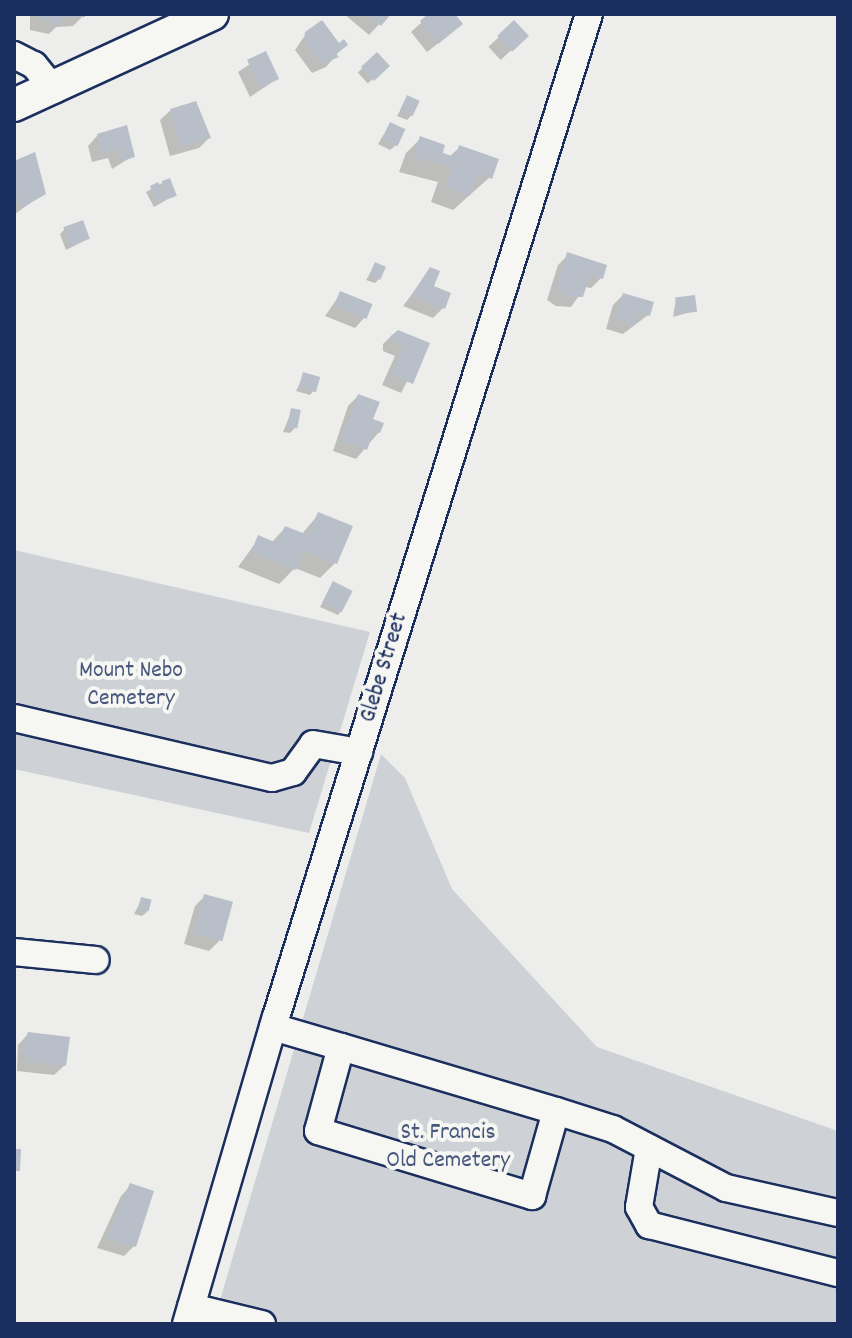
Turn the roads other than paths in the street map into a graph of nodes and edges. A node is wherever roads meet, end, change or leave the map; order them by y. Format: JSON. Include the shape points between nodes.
{"nodes":[{"id":1,"x":212,"y":14,"type":"edge"},
{"id":2,"x":589,"y":14,"type":"edge"},
{"id":3,"x":14,"y":55,"type":"edge"},
{"id":4,"x":54,"y":90,"type":"junction"},
{"id":5,"x":14,"y":105,"type":"edge"},
{"id":6,"x":14,"y":718,"type":"edge"},
{"id":7,"x":359,"y":752,"type":"junction"},
{"id":8,"x":14,"y":952,"type":"edge"},
{"id":9,"x":96,"y":960,"type":"dead end"},
{"id":10,"x":273,"y":1027,"type":"junction"},
{"id":11,"x":341,"y":1047,"type":"junction"},
{"id":12,"x":556,"y":1111,"type":"junction"},
{"id":13,"x":649,"y":1148,"type":"junction"},
{"id":14,"x":838,"y":1213,"type":"edge"},
{"id":15,"x":838,"y":1273,"type":"edge"},
{"id":16,"x":189,"y":1316,"type":"edge"},
{"id":17,"x":262,"y":1324,"type":"edge"}],
"edges":[{"from":1,"to":4,"type":"main road"},
{"from":2,"to":7,"type":"street","name":"Glebe Street"},
{"from":3,"to":4,"type":"street","via":[[34,65]]},
{"from":4,"to":5,"type":"main road"},
{"from":6,"to":7,"type":"street","via":[[272,778],[293,772],[313,744]]},
{"from":7,"to":10,"type":"street","name":"Glebe Street"},
{"from":8,"to":9,"type":"street"},
{"from":10,"to":11,"type":"street"},
{"from":10,"to":16,"type":"street","name":"Glebe Street"},
{"from":11,"to":12,"type":"street"},
{"from":11,"to":12,"type":"street","via":[[318,1131],[474,1181],[532,1196]]},
{"from":12,"to":13,"type":"street"},
{"from":13,"to":14,"type":"street","via":[[726,1188]]},
{"from":13,"to":15,"type":"street","via":[[639,1207],[649,1225]]},
{"from":16,"to":17,"type":"street"}]}
